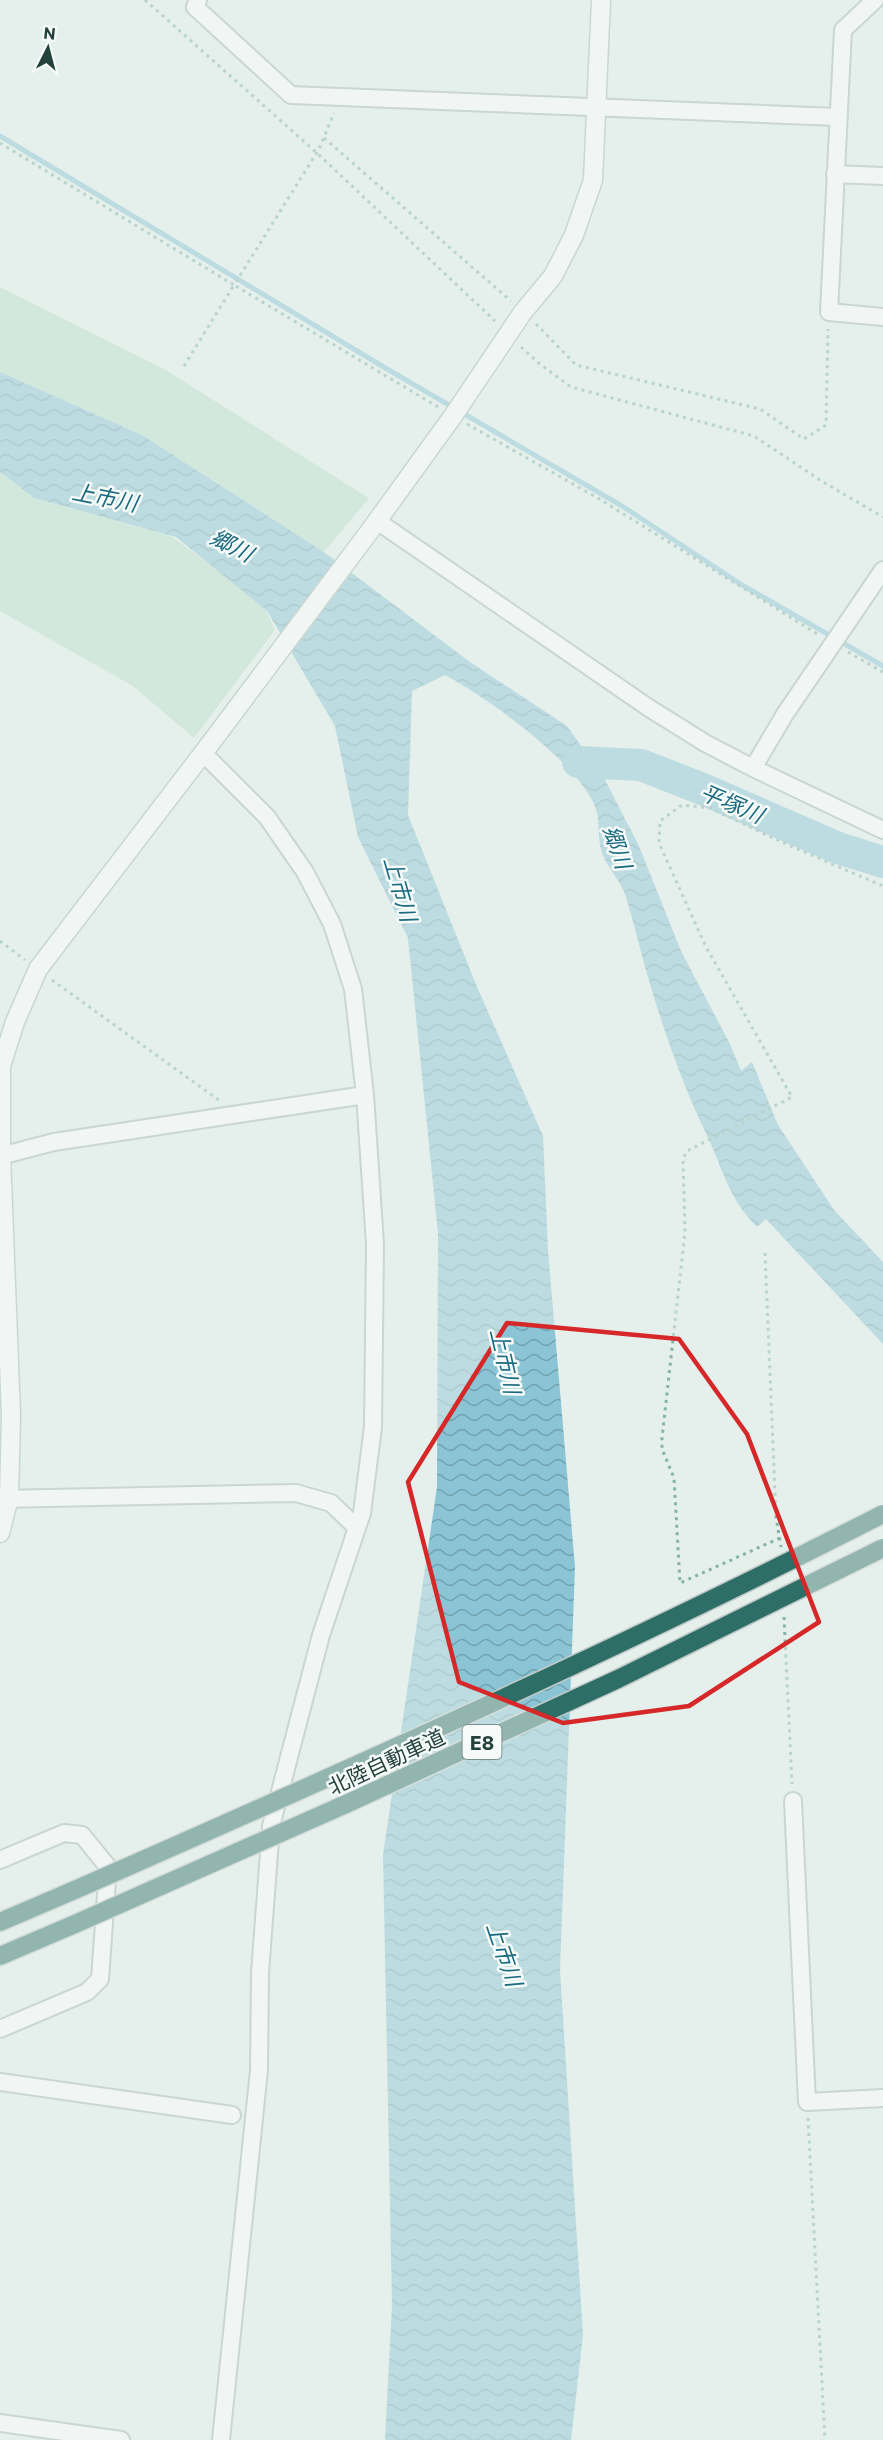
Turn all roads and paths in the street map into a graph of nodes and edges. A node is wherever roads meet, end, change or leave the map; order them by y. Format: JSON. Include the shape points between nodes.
{"nodes":[{"id":1,"x":145,"y":0,"type":"edge"},
{"id":2,"x":601,"y":0,"type":"edge"},
{"id":3,"x":875,"y":0,"type":"edge"},
{"id":4,"x":192,"y":2,"type":"edge"},
{"id":5,"x":340,"y":98,"type":"junction"},
{"id":6,"x":597,"y":108,"type":"junction"},
{"id":7,"x":837,"y":117,"type":"junction"},
{"id":8,"x":324,"y":138,"type":"junction"},
{"id":9,"x":0,"y":142,"type":"edge"},
{"id":10,"x":317,"y":153,"type":"junction"},
{"id":11,"x":835,"y":174,"type":"junction"},
{"id":12,"x":883,"y":176,"type":"edge"},
{"id":13,"x":234,"y":285,"type":"junction"},
{"id":14,"x":523,"y":312,"type":"junction"},
{"id":15,"x":829,"y":312,"type":"junction"},
{"id":16,"x":883,"y":316,"type":"edge"},
{"id":17,"x":499,"y":326,"type":"dead end"},
{"id":18,"x":516,"y":341,"type":"dead end"},
{"id":19,"x":184,"y":366,"type":"dead end"},
{"id":20,"x":453,"y":416,"type":"junction"},
{"id":21,"x":883,"y":517,"type":"edge"},
{"id":22,"x":375,"y":524,"type":"junction"},
{"id":23,"x":883,"y":570,"type":"edge"},
{"id":24,"x":833,"y":644,"type":"junction"},
{"id":25,"x":883,"y":672,"type":"edge"},
{"id":26,"x":207,"y":748,"type":"junction"},
{"id":27,"x":753,"y":768,"type":"junction"},
{"id":28,"x":883,"y":830,"type":"edge"},
{"id":29,"x":883,"y":886,"type":"edge"},
{"id":30,"x":0,"y":941,"type":"edge"},
{"id":31,"x":38,"y":969,"type":"junction"},
{"id":32,"x":365,"y":1095,"type":"junction"},
{"id":33,"x":240,"y":1115,"type":"junction"},
{"id":34,"x":1,"y":1155,"type":"edge"},
{"id":35,"x":765,"y":1253,"type":"dead end"},
{"id":36,"x":5,"y":1498,"type":"edge"},
{"id":37,"x":883,"y":1514,"type":"edge"},
{"id":38,"x":357,"y":1528,"type":"junction"},
{"id":39,"x":0,"y":1533,"type":"edge"},
{"id":40,"x":780,"y":1538,"type":"junction"},
{"id":41,"x":883,"y":1548,"type":"edge"},
{"id":42,"x":781,"y":1550,"type":"dead end"},
{"id":43,"x":784,"y":1610,"type":"dead end"},
{"id":44,"x":793,"y":1801,"type":"joint"},
{"id":45,"x":0,"y":1860,"type":"edge"},
{"id":46,"x":0,"y":1922,"type":"edge"},
{"id":47,"x":0,"y":1956,"type":"edge"},
{"id":48,"x":0,"y":2029,"type":"edge"},
{"id":49,"x":0,"y":2082,"type":"edge"},
{"id":50,"x":883,"y":2098,"type":"edge"},
{"id":51,"x":807,"y":2102,"type":"junction"},
{"id":52,"x":232,"y":2115,"type":"dead end"},
{"id":53,"x":0,"y":2423,"type":"edge"},
{"id":54,"x":121,"y":2440,"type":"edge"},
{"id":55,"x":221,"y":2440,"type":"edge"},
{"id":56,"x":825,"y":2440,"type":"edge"}],
"edges":[{"from":1,"to":10,"type":"path"},
{"from":2,"to":6,"type":"street"},
{"from":3,"to":7,"type":"street","via":[[843,30]]},
{"from":4,"to":5,"type":"street","via":[[291,95]]},
{"from":5,"to":6,"type":"street"},
{"from":5,"to":8,"type":"path"},
{"from":6,"to":7,"type":"street"},
{"from":6,"to":14,"type":"street","via":[[592,180],[574,236],[553,276]]},
{"from":7,"to":11,"type":"street"},
{"from":8,"to":10,"type":"path"},
{"from":8,"to":14,"type":"path"},
{"from":9,"to":13,"type":"path"},
{"from":10,"to":13,"type":"path"},
{"from":10,"to":17,"type":"path"},
{"from":11,"to":12,"type":"street"},
{"from":11,"to":15,"type":"street"},
{"from":13,"to":19,"type":"path"},
{"from":13,"to":20,"type":"path"},
{"from":14,"to":15,"type":"path","via":[[576,365],[760,409],[804,439],[826,425]]},
{"from":14,"to":20,"type":"street"},
{"from":15,"to":16,"type":"street"},
{"from":18,"to":21,"type":"path","via":[[571,387],[754,436]]},
{"from":20,"to":22,"type":"street"},
{"from":20,"to":24,"type":"path","via":[[597,498]]},
{"from":22,"to":26,"type":"street"},
{"from":22,"to":27,"type":"street","via":[[649,708]]},
{"from":23,"to":24,"type":"street"},
{"from":24,"to":25,"type":"path"},
{"from":24,"to":27,"type":"street"},
{"from":26,"to":31,"type":"street"},
{"from":26,"to":32,"type":"street","via":[[267,817],[305,872],[332,924],[353,989]]},
{"from":27,"to":28,"type":"street"},
{"from":29,"to":40,"type":"path","via":[[710,808],[682,805],[660,821],[659,843],[706,947],[792,1096],[687,1151],[683,1160],[685,1232],[662,1438],[662,1449],[674,1478],[680,1583]]},
{"from":30,"to":31,"type":"path"},
{"from":31,"to":33,"type":"path"},
{"from":31,"to":34,"type":"street","via":[[1,1066]]},
{"from":32,"to":33,"type":"street"},
{"from":32,"to":38,"type":"street","via":[[375,1244],[374,1427]]},
{"from":33,"to":34,"type":"street","via":[[54,1142]]},
{"from":34,"to":36,"type":"street","via":[[11,1415]]},
{"from":35,"to":40,"type":"path"},
{"from":36,"to":38,"type":"street","via":[[296,1492],[332,1503]]},
{"from":36,"to":39,"type":"street"},
{"from":37,"to":46,"type":"highway","name":"北陸自動車道","number":"E8","bridge":true,"via":[[602,1653]]},
{"from":38,"to":55,"type":"street","via":[[321,1635],[271,1826],[260,1973],[259,2070]]},
{"from":40,"to":42,"type":"path"},
{"from":41,"to":47,"type":"highway","name":"北陸自動車道","number":"E8","bridge":true,"via":[[618,1679]]},
{"from":43,"to":44,"type":"path"},
{"from":44,"to":51,"type":"street"},
{"from":45,"to":48,"type":"street","via":[[64,1833],[82,1835],[108,1867],[100,1979],[87,1992]]},
{"from":49,"to":52,"type":"street"},
{"from":50,"to":51,"type":"street"},
{"from":51,"to":56,"type":"path"},
{"from":53,"to":54,"type":"street"}]}
